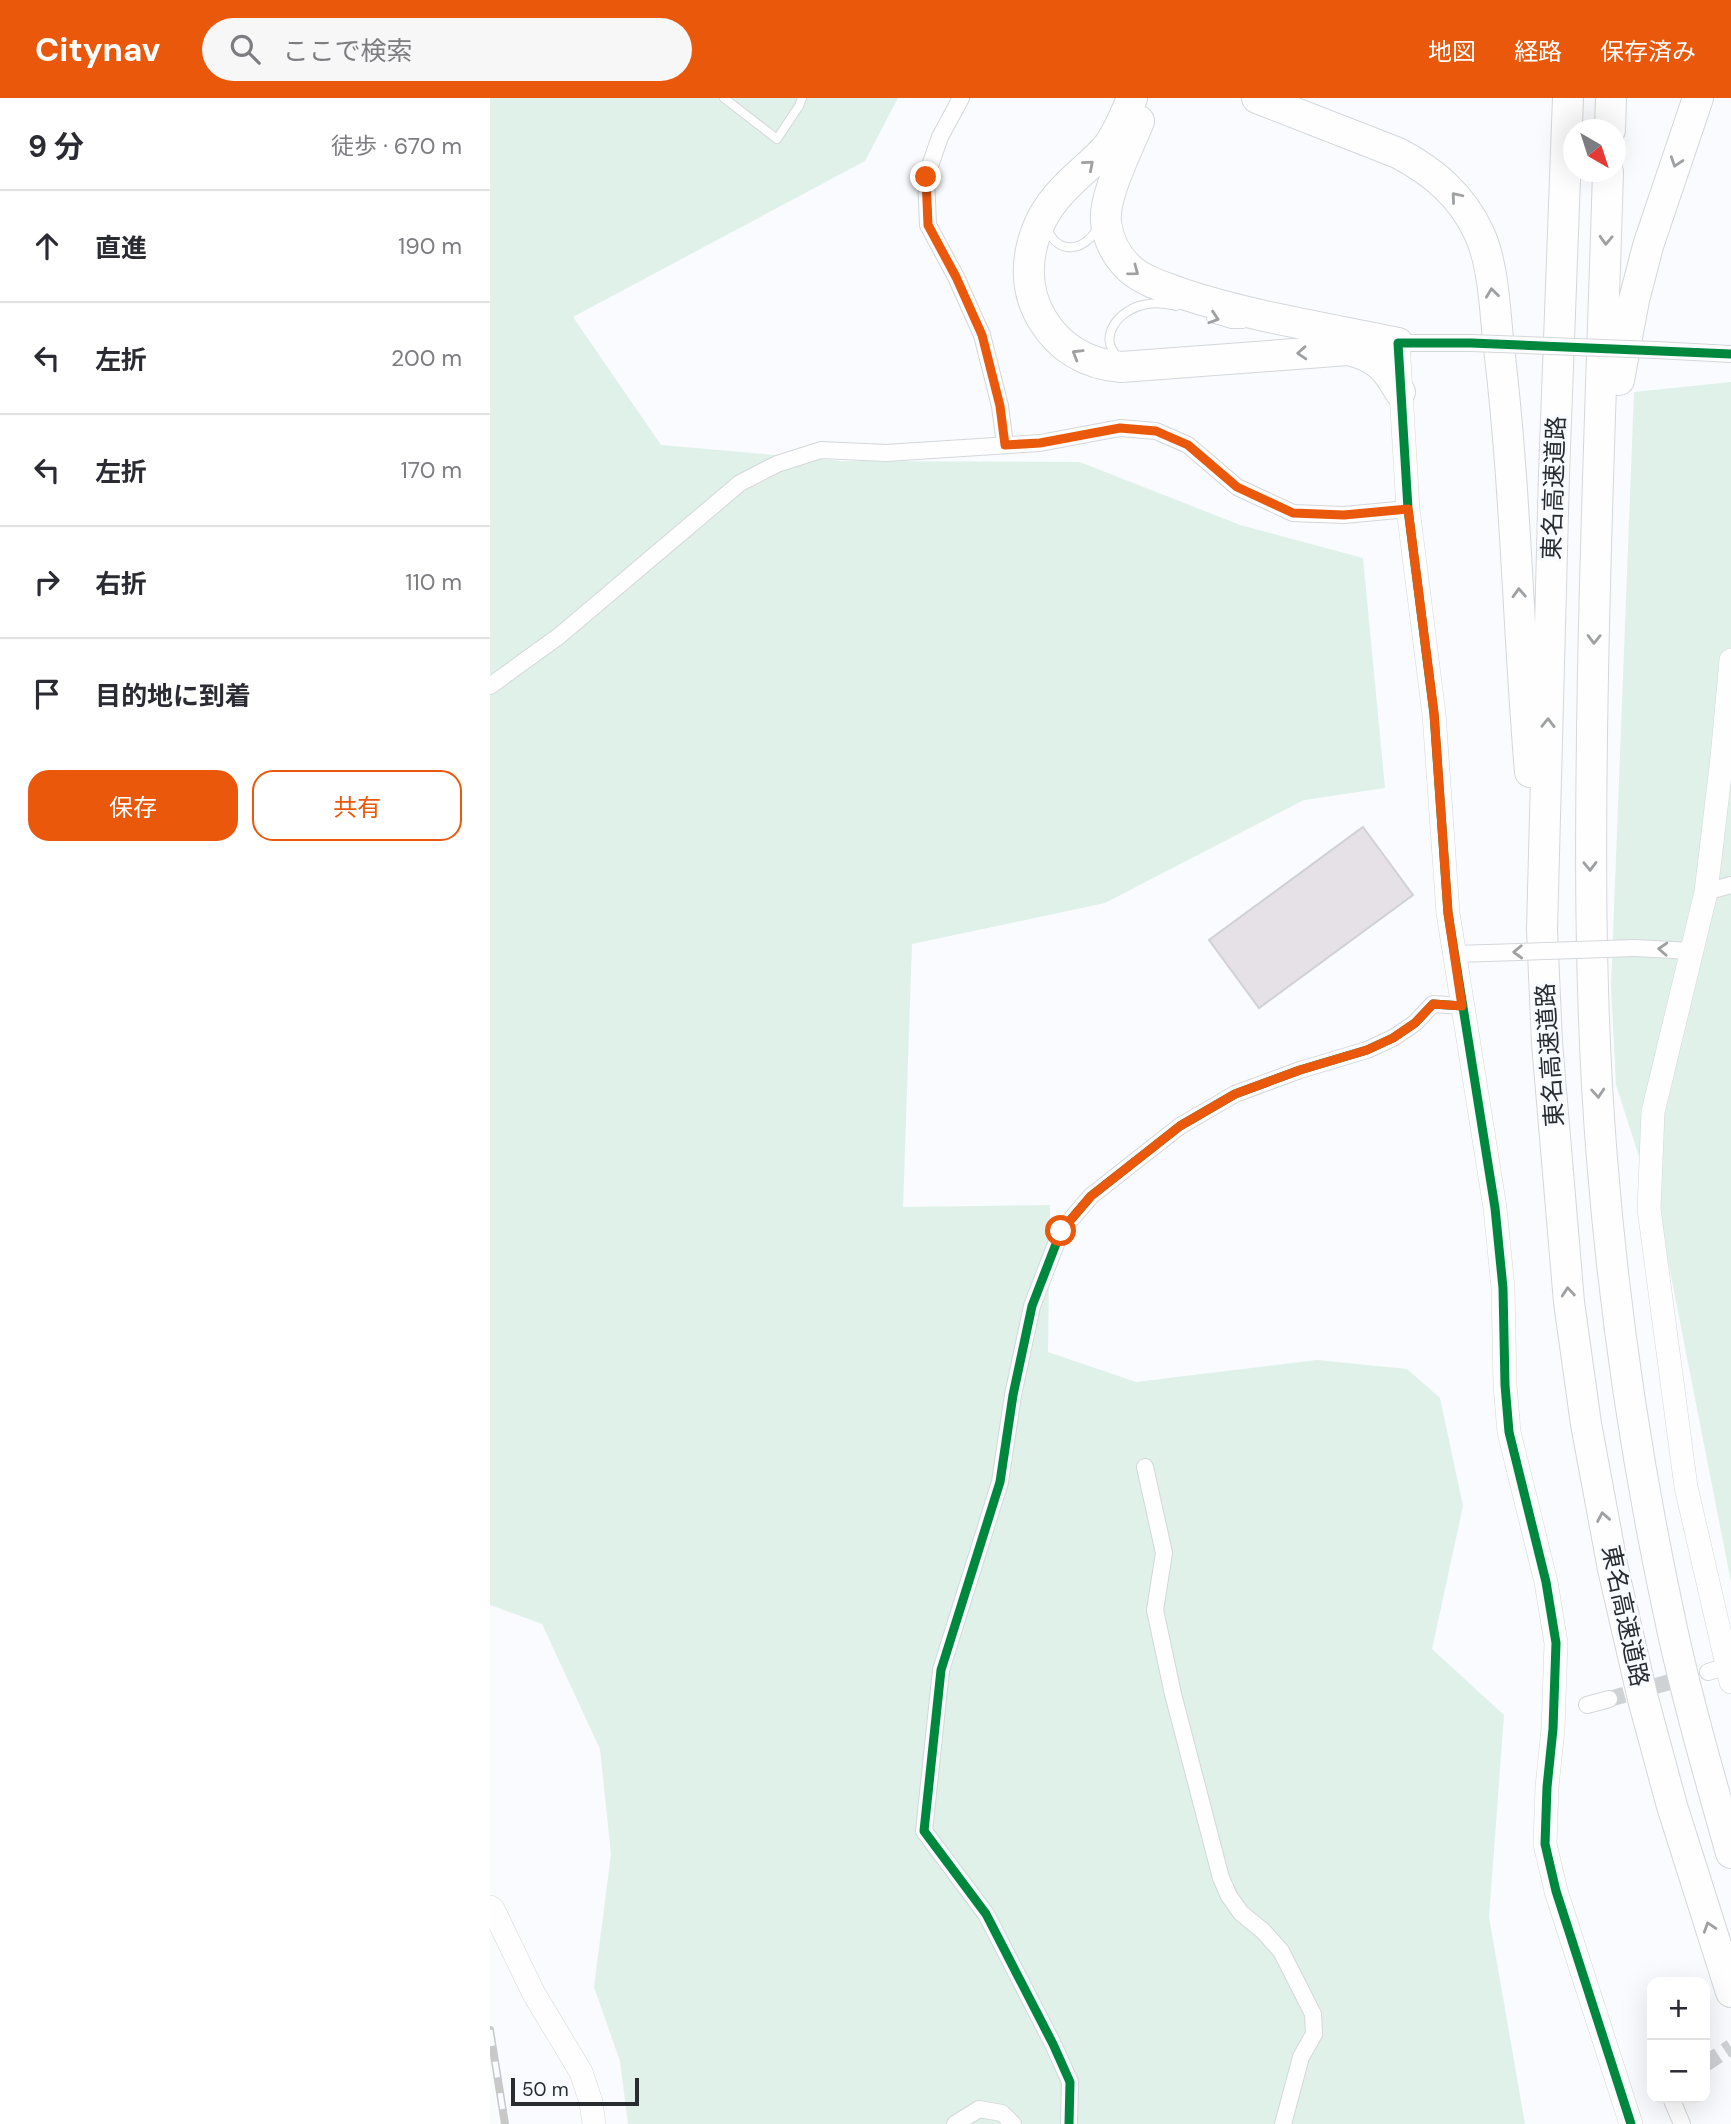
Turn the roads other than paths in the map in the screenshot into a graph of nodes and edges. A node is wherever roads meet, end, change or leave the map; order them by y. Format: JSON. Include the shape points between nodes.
{"nodes":[{"id":1,"x":724,"y":98,"type":"edge"},
{"id":2,"x":802,"y":98,"type":"edge"},
{"id":3,"x":961,"y":98,"type":"edge"},
{"id":4,"x":1132,"y":98,"type":"edge"},
{"id":5,"x":1149,"y":98,"type":"edge"},
{"id":6,"x":1257,"y":98,"type":"edge"},
{"id":7,"x":1568,"y":98,"type":"edge"},
{"id":8,"x":1611,"y":98,"type":"edge"},
{"id":9,"x":1697,"y":100,"type":"edge"},
{"id":10,"x":1610,"y":119,"type":"edge"},
{"id":11,"x":1608,"y":182,"type":"edge"},
{"id":12,"x":1051,"y":203,"type":"junction"},
{"id":13,"x":1106,"y":210,"type":"junction"},
{"id":14,"x":1184,"y":309,"type":"dead end"},
{"id":15,"x":1264,"y":315,"type":"junction"},
{"id":16,"x":1207,"y":316,"type":"dead end"},
{"id":17,"x":1398,"y":343,"type":"junction"},
{"id":18,"x":1731,"y":354,"type":"edge"},
{"id":19,"x":1136,"y":367,"type":"junction"},
{"id":20,"x":1400,"y":392,"type":"junction"},
{"id":21,"x":1005,"y":445,"type":"junction"},
{"id":22,"x":1408,"y":509,"type":"junction"},
{"id":23,"x":1595,"y":585,"type":"junction"},
{"id":24,"x":1731,"y":660,"type":"edge"},
{"id":25,"x":490,"y":686,"type":"edge"},
{"id":26,"x":1731,"y":886,"type":"edge"},
{"id":27,"x":1706,"y":892,"type":"junction"},
{"id":28,"x":1542,"y":930,"type":"junction"},
{"id":29,"x":1692,"y":951,"type":"junction"},
{"id":30,"x":1454,"y":954,"type":"junction"},
{"id":31,"x":1462,"y":1006,"type":"junction"},
{"id":32,"x":1145,"y":1467,"type":"dead end"},
{"id":33,"x":1722,"y":1673,"type":"edge"},
{"id":34,"x":1609,"y":1699,"type":"tunnel mouth"},
{"id":35,"x":1587,"y":1705,"type":"dead end"},
{"id":36,"x":1731,"y":1853,"type":"edge"},
{"id":37,"x":491,"y":1904,"type":"edge"},
{"id":38,"x":1731,"y":1992,"type":"edge"},
{"id":39,"x":1673,"y":2103,"type":"edge"},
{"id":40,"x":594,"y":2124,"type":"edge"},
{"id":41,"x":955,"y":2124,"type":"edge"},
{"id":42,"x":1013,"y":2124,"type":"edge"},
{"id":43,"x":1069,"y":2124,"type":"edge"},
{"id":44,"x":1283,"y":2124,"type":"edge"},
{"id":45,"x":1632,"y":2124,"type":"edge"},
{"id":46,"x":1682,"y":2124,"type":"edge"}],
"edges":[{"from":1,"to":2,"type":"lane","via":[[778,139]]},
{"from":3,"to":21,"type":"street","via":[[926,177],[928,225],[982,335]]},
{"from":12,"to":4,"type":"highway","one_way":true,"via":[[1109,144]]},
{"from":5,"to":13,"type":"highway"},
{"from":28,"to":6,"type":"highway","one_way":true,"via":[[1502,376],[1487,257],[1480,236],[1450,190],[1420,164]]},
{"from":28,"to":7,"type":"highway","name":"東名高速道路","one_way":true},
{"from":8,"to":10,"type":"highway"},
{"from":9,"to":23,"type":"highway","one_way":true,"via":[[1634,300],[1618,382]]},
{"from":11,"to":23,"type":"highway","name":"東名高速道路","one_way":true},
{"from":12,"to":13,"type":"lane","via":[[1046,227],[1051,239],[1071,248],[1096,232]]},
{"from":19,"to":12,"type":"highway","one_way":true,"via":[[1103,366],[1086,360],[1058,340],[1037,311],[1029,256]]},
{"from":13,"to":15,"type":"highway","one_way":true,"via":[[1113,248],[1143,278]]},
{"from":14,"to":19,"type":"lane","via":[[1143,305],[1116,321],[1109,334],[1110,345],[1115,355]]},
{"from":16,"to":15,"type":"lane","one_way":true,"via":[[1246,324]]},
{"from":15,"to":17,"type":"highway"},
{"from":17,"to":18,"type":"street","bridge":true},
{"from":17,"to":20,"type":"street"},
{"from":20,"to":19,"type":"highway","one_way":true,"via":[[1384,366],[1348,350]]},
{"from":20,"to":22,"type":"street"},
{"from":21,"to":22,"type":"street","via":[[1120,428],[1156,431],[1188,445],[1237,487],[1293,513],[1344,515]]},
{"from":21,"to":25,"type":"street","via":[[886,453],[821,450],[777,464],[740,483],[559,636]]},
{"from":22,"to":30,"type":"street","via":[[1434,713]]},
{"from":23,"to":36,"type":"highway","name":"東名高速道路","one_way":true,"via":[[1590,830],[1593,1017],[1616,1304],[1667,1607]]},
{"from":24,"to":27,"type":"street"},
{"from":26,"to":27,"type":"street"},
{"from":27,"to":29,"type":"street"},
{"from":38,"to":28,"type":"highway","name":"東名高速道路","one_way":true,"via":[[1643,1699],[1586,1424],[1569,1302]]},
{"from":29,"to":30,"type":"street","one_way":true,"bridge":true,"via":[[1635,948]]},
{"from":29,"to":33,"type":"street","via":[[1653,1112],[1649,1209],[1686,1488]]},
{"from":30,"to":31,"type":"street"},
{"from":31,"to":43,"type":"street","via":[[1433,1004],[1393,1038],[1235,1094],[1180,1126],[1091,1196],[1061,1231],[1032,1306],[1000,1482],[941,1670],[924,1831],[986,1914],[1053,2044],[1070,2082]]},
{"from":31,"to":45,"type":"street","via":[[1495,1208],[1509,1432],[1546,1582],[1556,1643],[1545,1844]]},
{"from":32,"to":44,"type":"street","via":[[1164,1553],[1155,1610],[1221,1878],[1241,1913],[1281,1951],[1314,2014],[1314,2034],[1301,2057]]},
{"from":34,"to":35,"type":"street"},
{"from":37,"to":40,"type":"street","via":[[534,1994],[581,2072]]},
{"from":39,"to":46,"type":"street"},
{"from":41,"to":42,"type":"street","via":[[979,2109],[1002,2113]]}]}
